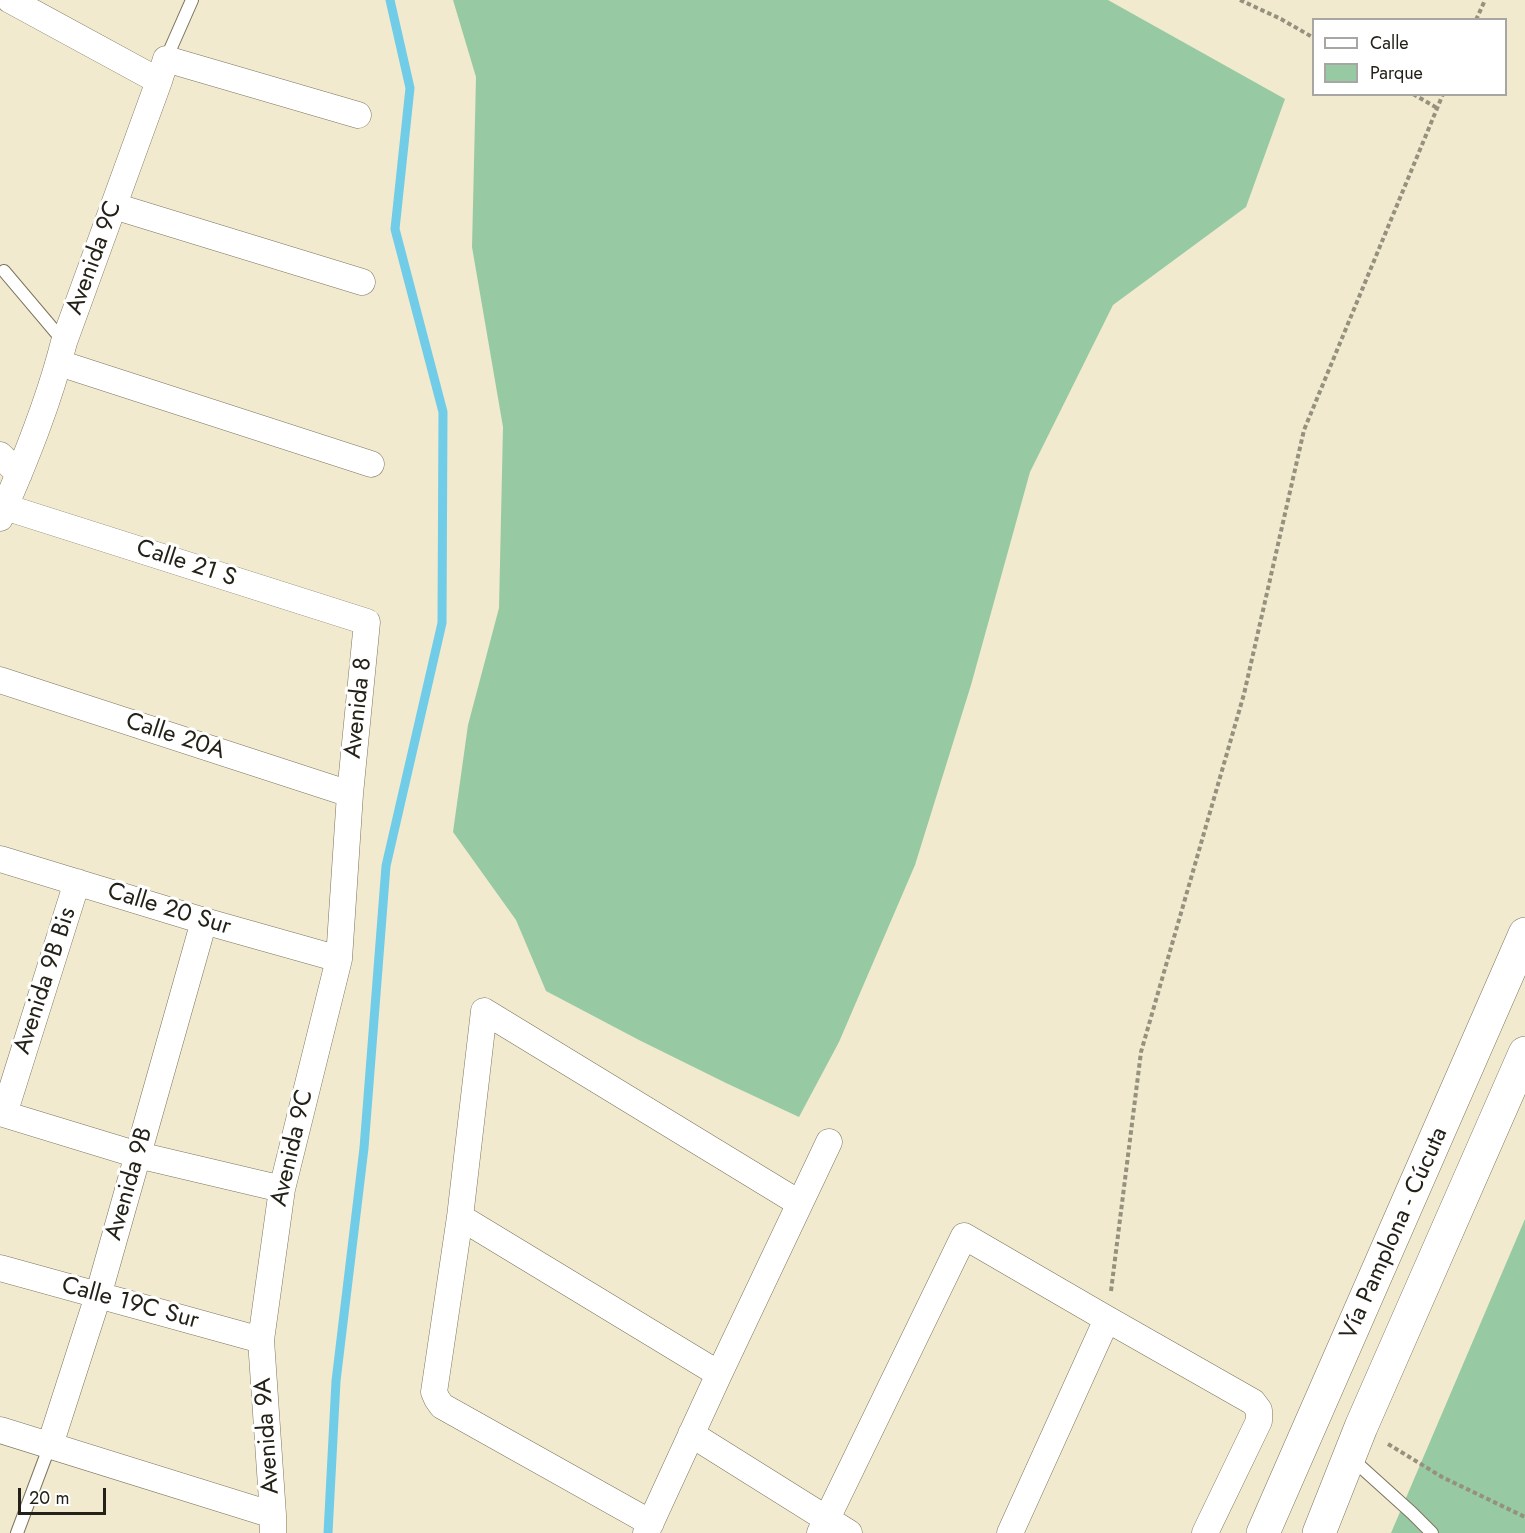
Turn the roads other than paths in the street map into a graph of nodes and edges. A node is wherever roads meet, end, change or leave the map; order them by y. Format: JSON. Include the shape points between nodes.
{"nodes":[{"id":1,"x":192,"y":0,"type":"edge"},
{"id":2,"x":15,"y":1,"type":"edge"},
{"id":3,"x":162,"y":70,"type":"junction"},
{"id":4,"x":358,"y":115,"type":"dead end"},
{"id":5,"x":114,"y":206,"type":"junction"},
{"id":6,"x":4,"y":272,"type":"dead end"},
{"id":7,"x":362,"y":282,"type":"dead end"},
{"id":8,"x":62,"y":353,"type":"junction"},
{"id":9,"x":0,"y":455,"type":"edge"},
{"id":10,"x":371,"y":464,"type":"dead end"},
{"id":11,"x":19,"y":474,"type":"junction"},
{"id":12,"x":2,"y":512,"type":"edge"},
{"id":13,"x":367,"y":622,"type":"joint"},
{"id":14,"x":0,"y":680,"type":"edge"},
{"id":15,"x":350,"y":794,"type":"junction"},
{"id":16,"x":0,"y":859,"type":"edge"},
{"id":17,"x":77,"y":882,"type":"junction"},
{"id":18,"x":204,"y":921,"type":"junction"},
{"id":19,"x":1525,"y":934,"type":"edge"},
{"id":20,"x":339,"y":959,"type":"junction"},
{"id":21,"x":1525,"y":1053,"type":"edge"},
{"id":22,"x":2,"y":1113,"type":"edge"},
{"id":23,"x":830,"y":1142,"type":"dead end"},
{"id":24,"x":138,"y":1155,"type":"junction"},
{"id":25,"x":282,"y":1189,"type":"junction"},
{"id":26,"x":800,"y":1203,"type":"junction"},
{"id":27,"x":460,"y":1217,"type":"junction"},
{"id":28,"x":0,"y":1268,"type":"edge"},
{"id":29,"x":98,"y":1296,"type":"junction"},
{"id":30,"x":1107,"y":1319,"type":"junction"},
{"id":31,"x":261,"y":1340,"type":"junction"},
{"id":32,"x":719,"y":1374,"type":"junction"},
{"id":33,"x":0,"y":1430,"type":"edge"},
{"id":34,"x":691,"y":1434,"type":"junction"},
{"id":35,"x":1355,"y":1442,"type":"junction"},
{"id":36,"x":51,"y":1445,"type":"junction"},
{"id":37,"x":273,"y":1524,"type":"edge"},
{"id":38,"x":823,"y":1526,"type":"edge"},
{"id":39,"x":649,"y":1528,"type":"edge"},
{"id":40,"x":17,"y":1533,"type":"edge"},
{"id":41,"x":849,"y":1533,"type":"edge"},
{"id":42,"x":1010,"y":1533,"type":"edge"},
{"id":43,"x":1205,"y":1533,"type":"edge"},
{"id":44,"x":1263,"y":1533,"type":"edge"},
{"id":45,"x":1319,"y":1533,"type":"edge"},
{"id":46,"x":1432,"y":1533,"type":"edge"}],
"edges":[{"from":1,"to":3,"type":"lane","name":"Avenida 9C"},
{"from":2,"to":3,"type":"street"},
{"from":3,"to":4,"type":"street"},
{"from":3,"to":5,"type":"street","name":"Avenida 9C"},
{"from":5,"to":7,"type":"street"},
{"from":5,"to":8,"type":"street","name":"Avenida 9C"},
{"from":6,"to":8,"type":"lane"},
{"from":8,"to":10,"type":"street"},
{"from":8,"to":11,"type":"street","name":"Avenida 9C"},
{"from":9,"to":11,"type":"street"},
{"from":11,"to":12,"type":"street","name":"Avenida 9C"},
{"from":12,"to":13,"type":"street","name":"Calle 21 S"},
{"from":13,"to":15,"type":"street","name":"Avenida 8"},
{"from":14,"to":15,"type":"street","name":"Calle 20A"},
{"from":15,"to":20,"type":"street","name":"Avenida 8"},
{"from":16,"to":17,"type":"street","name":"Calle 20 Sur"},
{"from":17,"to":18,"type":"street","name":"Calle 20 Sur"},
{"from":17,"to":22,"type":"street","name":"Avenida 9B Bis"},
{"from":18,"to":20,"type":"street","name":"Calle 20 Sur"},
{"from":18,"to":24,"type":"street","name":"Avenida 9B"},
{"from":19,"to":44,"type":"highway","name":"Vía Pamplona - Cúcuta"},
{"from":20,"to":25,"type":"street","name":"Avenida 9C"},
{"from":21,"to":35,"type":"highway","name":"Vía Pamplona - Cúcuta"},
{"from":22,"to":24,"type":"street"},
{"from":23,"to":26,"type":"street"},
{"from":24,"to":25,"type":"street"},
{"from":24,"to":29,"type":"street","name":"Avenida 9B"},
{"from":25,"to":31,"type":"street","name":"Avenida 9C"},
{"from":26,"to":27,"type":"street","via":[[484,1011]]},
{"from":26,"to":32,"type":"street"},
{"from":27,"to":32,"type":"street"},
{"from":27,"to":39,"type":"street","via":[[434,1392],[437,1399],[442,1406]]},
{"from":28,"to":29,"type":"street","name":"Calle 19C Sur"},
{"from":29,"to":31,"type":"street","name":"Calle 19C Sur"},
{"from":29,"to":36,"type":"street","name":"Avenida 9B"},
{"from":30,"to":38,"type":"street","via":[[964,1236]]},
{"from":30,"to":42,"type":"street"},
{"from":30,"to":43,"type":"street","via":[[1253,1402],[1259,1410],[1259,1421]]},
{"from":31,"to":37,"type":"street","name":"Avenida 9A"},
{"from":32,"to":34,"type":"street"},
{"from":33,"to":36,"type":"street"},
{"from":34,"to":38,"type":"street"},
{"from":34,"to":39,"type":"street"},
{"from":35,"to":45,"type":"highway","name":"Vía Pamplona - Cúcuta"},
{"from":35,"to":46,"type":"lane"},
{"from":36,"to":37,"type":"street"},
{"from":36,"to":40,"type":"lane"},
{"from":38,"to":41,"type":"street"}]}
